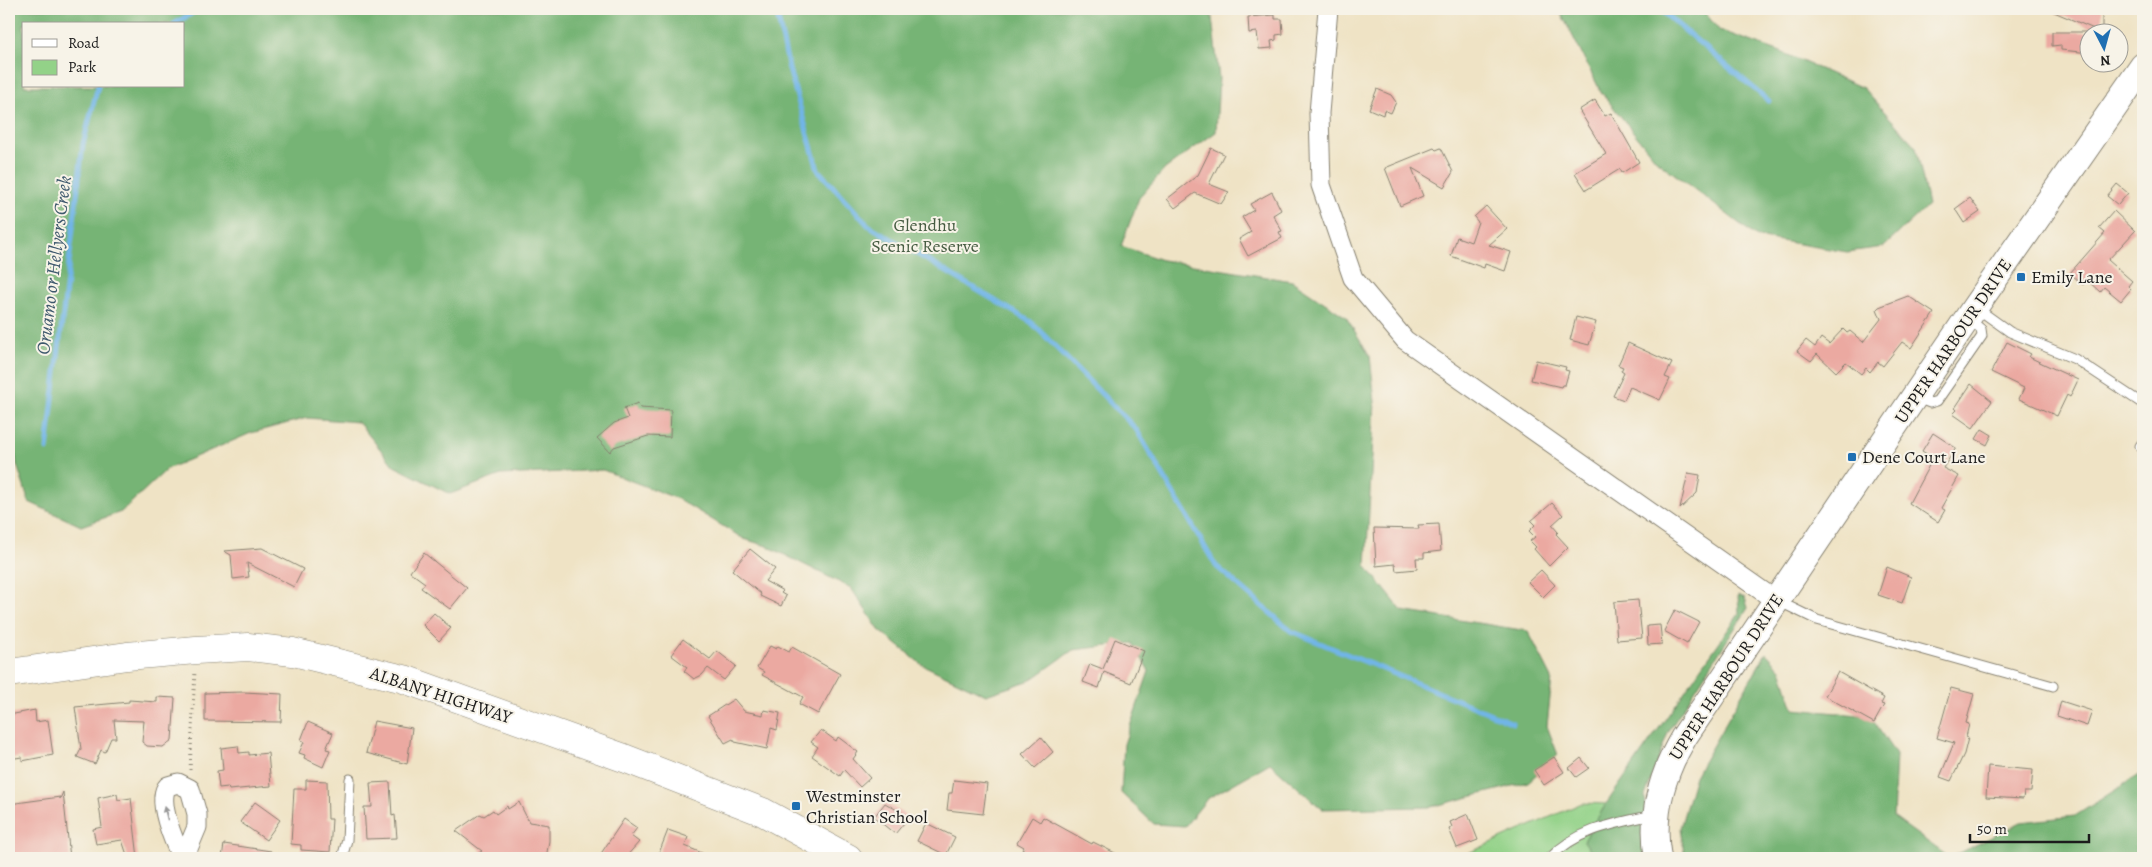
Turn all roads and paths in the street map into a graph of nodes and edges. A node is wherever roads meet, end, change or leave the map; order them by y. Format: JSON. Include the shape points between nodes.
{"nodes":[{"id":1,"x":1328,"y":9,"type":"edge"},
{"id":2,"x":2143,"y":66,"type":"edge"},
{"id":3,"x":1972,"y":313,"type":"junction"},
{"id":4,"x":2143,"y":404,"type":"edge"},
{"id":5,"x":1775,"y":600,"type":"junction"},
{"id":6,"x":196,"y":650,"type":"junction"},
{"id":7,"x":9,"y":673,"type":"edge"},
{"id":8,"x":2053,"y":686,"type":"dead end"},
{"id":9,"x":189,"y":778,"type":"dead end"},
{"id":10,"x":350,"y":779,"type":"dead end"},
{"id":11,"x":1656,"y":815,"type":"junction"},
{"id":12,"x":342,"y":858,"type":"edge"},
{"id":13,"x":848,"y":858,"type":"edge"},
{"id":14,"x":1550,"y":858,"type":"edge"},
{"id":15,"x":1658,"y":858,"type":"edge"}],
"edges":[{"from":1,"to":5,"type":"street","via":[[1319,113],[1321,185],[1353,278],[1405,340]]},
{"from":2,"to":3,"type":"main road","name":"UPPER HARBOUR DRIVE"},
{"from":3,"to":4,"type":"lane","via":[[2075,359]]},
{"from":3,"to":5,"type":"main road","name":"UPPER HARBOUR DRIVE"},
{"from":5,"to":8,"type":"lane","via":[[1817,620]]},
{"from":5,"to":11,"type":"main road","name":"UPPER HARBOUR DRIVE","via":[[1672,757],[1661,787]]},
{"from":6,"to":7,"type":"main road","name":"ALBANY HIGHWAY"},
{"from":6,"to":9,"type":"path"},
{"from":6,"to":13,"type":"main road","name":"ALBANY HIGHWAY","via":[[248,647],[293,652],[404,679],[631,760],[763,812]]},
{"from":10,"to":12,"type":"lane","via":[[347,840]]},
{"from":11,"to":14,"type":"lane","via":[[1600,826],[1560,847]]},
{"from":11,"to":15,"type":"main road","name":"UPPER HARBOUR DRIVE"}]}
